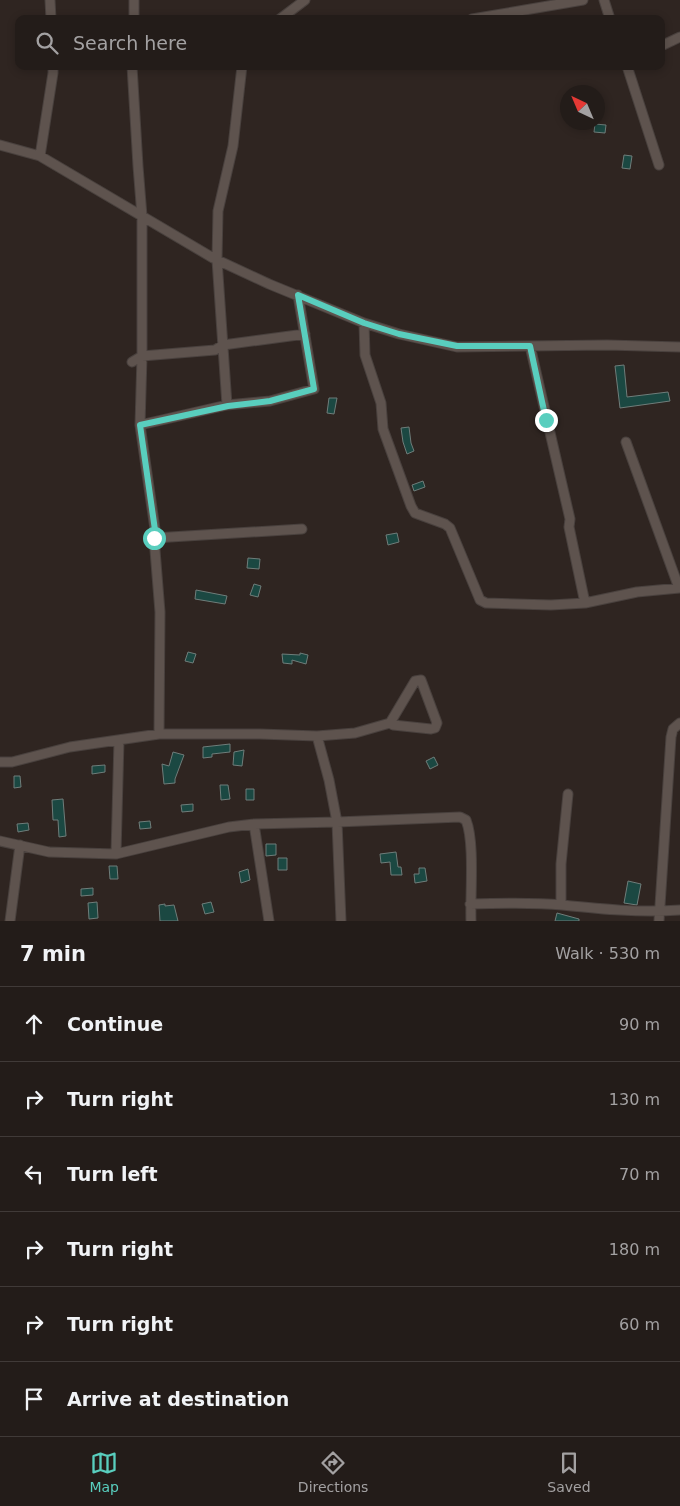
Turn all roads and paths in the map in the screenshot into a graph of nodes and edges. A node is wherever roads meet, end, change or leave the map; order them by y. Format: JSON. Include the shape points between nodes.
{"nodes":[{"id":1,"x":50,"y":0,"type":"edge"},
{"id":2,"x":134,"y":0,"type":"edge"},
{"id":3,"x":305,"y":0,"type":"edge"},
{"id":4,"x":583,"y":0,"type":"edge"},
{"id":5,"x":604,"y":0,"type":"edge"},
{"id":6,"x":51,"y":15,"type":"edge"},
{"id":7,"x":134,"y":15,"type":"edge"},
{"id":8,"x":285,"y":15,"type":"edge"},
{"id":9,"x":495,"y":15,"type":"edge"},
{"id":10,"x":609,"y":15,"type":"edge"},
{"id":11,"x":680,"y":38,"type":"edge"},
{"id":12,"x":665,"y":44,"type":"edge"},
{"id":13,"x":52,"y":70,"type":"edge"},
{"id":14,"x":132,"y":70,"type":"edge"},
{"id":15,"x":242,"y":70,"type":"edge"},
{"id":16,"x":628,"y":70,"type":"edge"},
{"id":17,"x":0,"y":145,"type":"edge"},
{"id":18,"x":40,"y":156,"type":"junction"},
{"id":19,"x":659,"y":165,"type":"dead end"},
{"id":20,"x":142,"y":216,"type":"junction"},
{"id":21,"x":217,"y":260,"type":"junction"},
{"id":22,"x":298,"y":295,"type":"junction"},
{"id":23,"x":364,"y":323,"type":"junction"},
{"id":24,"x":305,"y":334,"type":"junction"},
{"id":25,"x":223,"y":345,"type":"junction"},
{"id":26,"x":530,"y":346,"type":"junction"},
{"id":27,"x":680,"y":347,"type":"edge"},
{"id":28,"x":142,"y":356,"type":"junction"},
{"id":29,"x":132,"y":362,"type":"dead end"},
{"id":30,"x":228,"y":406,"type":"junction"},
{"id":31,"x":140,"y":425,"type":"junction"},
{"id":32,"x":626,"y":442,"type":"dead end"},
{"id":33,"x":302,"y":529,"type":"dead end"},
{"id":34,"x":154,"y":538,"type":"junction"},
{"id":35,"x":679,"y":588,"type":"edge"},
{"id":36,"x":585,"y":604,"type":"junction"},
{"id":37,"x":390,"y":723,"type":"junction"},
{"id":38,"x":680,"y":723,"type":"edge"},
{"id":39,"x":158,"y":734,"type":"junction"},
{"id":40,"x":317,"y":736,"type":"junction"},
{"id":41,"x":119,"y":740,"type":"junction"},
{"id":42,"x":0,"y":762,"type":"edge"},
{"id":43,"x":568,"y":794,"type":"dead end"},
{"id":44,"x":337,"y":822,"type":"junction"},
{"id":45,"x":254,"y":824,"type":"junction"},
{"id":46,"x":0,"y":841,"type":"edge"},
{"id":47,"x":20,"y":845,"type":"junction"},
{"id":48,"x":116,"y":854,"type":"junction"},
{"id":49,"x":470,"y":904,"type":"junction"},
{"id":50,"x":561,"y":905,"type":"junction"},
{"id":51,"x":680,"y":910,"type":"edge"},
{"id":52,"x":659,"y":916,"type":"edge"},
{"id":53,"x":10,"y":921,"type":"edge"},
{"id":54,"x":269,"y":921,"type":"edge"},
{"id":55,"x":341,"y":921,"type":"edge"},
{"id":56,"x":471,"y":921,"type":"edge"}],
"edges":[{"from":1,"to":6,"type":"street"},
{"from":2,"to":7,"type":"street"},
{"from":3,"to":8,"type":"street"},
{"from":4,"to":9,"type":"street"},
{"from":5,"to":10,"type":"street"},
{"from":11,"to":12,"type":"street"},
{"from":13,"to":18,"type":"street"},
{"from":14,"to":20,"type":"street"},
{"from":15,"to":21,"type":"street","via":[[232,146],[218,211]]},
{"from":16,"to":19,"type":"street"},
{"from":17,"to":18,"type":"street"},
{"from":18,"to":20,"type":"street"},
{"from":20,"to":21,"type":"street"},
{"from":20,"to":28,"type":"street"},
{"from":21,"to":22,"type":"street"},
{"from":21,"to":25,"type":"street"},
{"from":22,"to":23,"type":"street"},
{"from":22,"to":24,"type":"street"},
{"from":23,"to":26,"type":"street","via":[[457,346]]},
{"from":23,"to":36,"type":"street","via":[[365,355],[381,403],[383,430],[411,506],[414,513],[450,528],[480,600],[486,603]]},
{"from":24,"to":25,"type":"street"},
{"from":24,"to":30,"type":"street","via":[[314,389],[270,401]]},
{"from":25,"to":28,"type":"street","via":[[215,350]]},
{"from":25,"to":30,"type":"street"},
{"from":26,"to":27,"type":"street"},
{"from":26,"to":36,"type":"street","via":[[568,510]]},
{"from":28,"to":29,"type":"street"},
{"from":28,"to":31,"type":"street"},
{"from":30,"to":31,"type":"street"},
{"from":31,"to":34,"type":"street"},
{"from":32,"to":35,"type":"street"},
{"from":33,"to":34,"type":"street"},
{"from":34,"to":39,"type":"street","via":[[160,612]]},
{"from":35,"to":36,"type":"street","via":[[637,592]]},
{"from":37,"to":37,"type":"street","via":[[415,681],[421,680],[437,723],[435,728]]},
{"from":37,"to":40,"type":"street","via":[[355,733]]},
{"from":38,"to":52,"type":"street","via":[[673,729],[671,737]]},
{"from":39,"to":40,"type":"street"},
{"from":39,"to":41,"type":"street"},
{"from":40,"to":44,"type":"street"},
{"from":41,"to":42,"type":"street"},
{"from":41,"to":48,"type":"street"},
{"from":43,"to":50,"type":"street","via":[[560,864]]},
{"from":44,"to":45,"type":"street"},
{"from":44,"to":49,"type":"street","via":[[460,817],[466,820],[470,843]]},
{"from":44,"to":55,"type":"street"},
{"from":45,"to":48,"type":"street"},
{"from":45,"to":54,"type":"street"},
{"from":46,"to":47,"type":"street"},
{"from":47,"to":48,"type":"street","via":[[49,852]]},
{"from":47,"to":53,"type":"street"},
{"from":49,"to":50,"type":"street"},
{"from":49,"to":56,"type":"street"},
{"from":50,"to":52,"type":"street"},
{"from":51,"to":52,"type":"street"}]}
